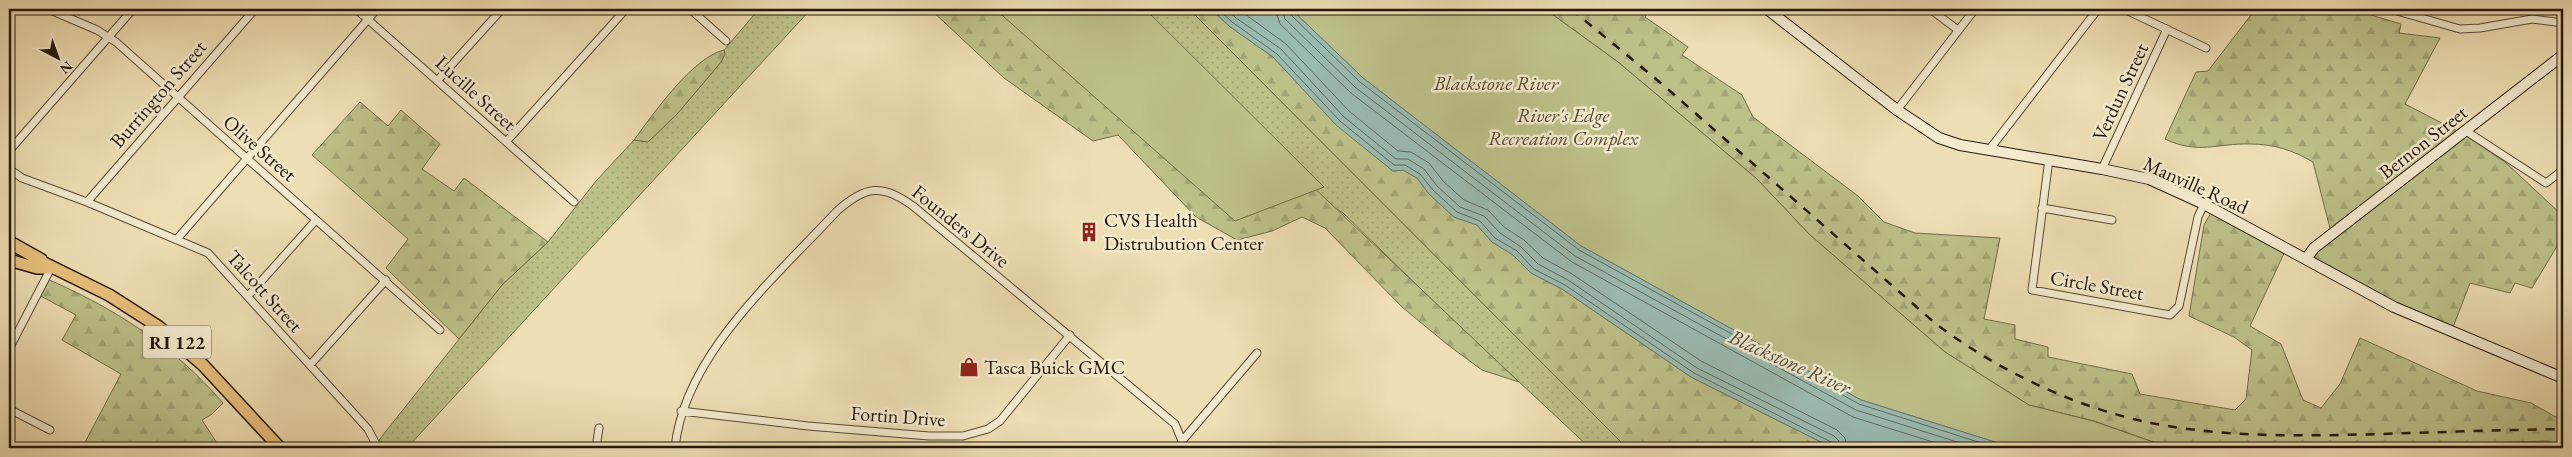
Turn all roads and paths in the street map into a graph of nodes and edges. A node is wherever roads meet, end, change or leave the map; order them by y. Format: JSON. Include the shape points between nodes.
{"nodes":[{"id":1,"x":48,"y":9,"type":"edge"},
{"id":2,"x":132,"y":9,"type":"edge"},
{"id":3,"x":255,"y":9,"type":"edge"},
{"id":4,"x":356,"y":9,"type":"edge"},
{"id":5,"x":377,"y":9,"type":"edge"},
{"id":6,"x":502,"y":9,"type":"edge"},
{"id":7,"x":626,"y":9,"type":"edge"},
{"id":8,"x":690,"y":9,"type":"edge"},
{"id":9,"x":1767,"y":9,"type":"edge"},
{"id":10,"x":1930,"y":9,"type":"edge"},
{"id":11,"x":1975,"y":9,"type":"edge"},
{"id":12,"x":2098,"y":9,"type":"edge"},
{"id":13,"x":2124,"y":9,"type":"edge"},
{"id":14,"x":2390,"y":9,"type":"edge"},
{"id":15,"x":368,"y":19,"type":"junction"},
{"id":16,"x":2563,"y":23,"type":"edge"},
{"id":17,"x":2167,"y":29,"type":"junction"},
{"id":18,"x":1958,"y":30,"type":"junction"},
{"id":19,"x":108,"y":36,"type":"junction"},
{"id":20,"x":726,"y":42,"type":"dead end"},
{"id":21,"x":2206,"y":48,"type":"dead end"},
{"id":22,"x":2563,"y":55,"type":"edge"},
{"id":23,"x":438,"y":80,"type":"junction"},
{"id":24,"x":177,"y":97,"type":"junction"},
{"id":25,"x":1897,"y":110,"type":"junction"},
{"id":26,"x":2466,"y":131,"type":"junction"},
{"id":27,"x":506,"y":142,"type":"junction"},
{"id":28,"x":1990,"y":150,"type":"junction"},
{"id":29,"x":9,"y":151,"type":"edge"},
{"id":30,"x":247,"y":157,"type":"junction"},
{"id":31,"x":2049,"y":160,"type":"junction"},
{"id":32,"x":9,"y":169,"type":"edge"},
{"id":33,"x":2102,"y":169,"type":"junction"},
{"id":34,"x":2563,"y":170,"type":"edge"},
{"id":35,"x":87,"y":202,"type":"junction"},
{"id":36,"x":574,"y":202,"type":"dead end"},
{"id":37,"x":2204,"y":204,"type":"junction"},
{"id":38,"x":2042,"y":208,"type":"junction"},
{"id":39,"x":316,"y":220,"type":"junction"},
{"id":40,"x":2112,"y":220,"type":"dead end"},
{"id":41,"x":177,"y":239,"type":"junction"},
{"id":42,"x":9,"y":242,"type":"edge"},
{"id":43,"x":9,"y":249,"type":"edge"},
{"id":44,"x":2306,"y":259,"type":"junction"},
{"id":45,"x":9,"y":260,"type":"edge"},
{"id":46,"x":46,"y":264,"type":"junction"},
{"id":47,"x":386,"y":280,"type":"junction"},
{"id":48,"x":248,"y":296,"type":"junction"},
{"id":49,"x":440,"y":330,"type":"dead end"},
{"id":50,"x":1070,"y":335,"type":"junction"},
{"id":51,"x":9,"y":349,"type":"edge"},
{"id":52,"x":1257,"y":353,"type":"dead end"},
{"id":53,"x":310,"y":365,"type":"junction"},
{"id":54,"x":2562,"y":377,"type":"edge"},
{"id":55,"x":2563,"y":407,"type":"edge"},
{"id":56,"x":9,"y":408,"type":"edge"},
{"id":57,"x":681,"y":411,"type":"junction"},
{"id":58,"x":599,"y":428,"type":"dead end"},
{"id":59,"x":50,"y":430,"type":"dead end"},
{"id":60,"x":1181,"y":445,"type":"edge"},
{"id":61,"x":280,"y":448,"type":"edge"},
{"id":62,"x":378,"y":448,"type":"edge"},
{"id":63,"x":596,"y":448,"type":"edge"},
{"id":64,"x":675,"y":448,"type":"edge"}],
"edges":[{"from":1,"to":19,"type":"street","name":"Olive Street"},
{"from":2,"to":19,"type":"street"},
{"from":3,"to":24,"type":"street","name":"Burrington Street"},
{"from":4,"to":15,"type":"street","name":"Lucille Street"},
{"from":5,"to":15,"type":"street"},
{"from":6,"to":23,"type":"street"},
{"from":7,"to":27,"type":"street"},
{"from":8,"to":20,"type":"street"},
{"from":9,"to":25,"type":"main road","name":"Manville Road"},
{"from":10,"to":18,"type":"street"},
{"from":11,"to":18,"type":"street"},
{"from":12,"to":28,"type":"street"},
{"from":13,"to":17,"type":"street"},
{"from":14,"to":16,"type":"street","via":[[2460,29],[2532,19]]},
{"from":15,"to":23,"type":"street","name":"Lucille Street"},
{"from":15,"to":30,"type":"street"},
{"from":17,"to":21,"type":"street"},
{"from":17,"to":33,"type":"street","name":"Verdun Street"},
{"from":18,"to":25,"type":"street"},
{"from":19,"to":24,"type":"street","name":"Olive Street"},
{"from":19,"to":29,"type":"street"},
{"from":22,"to":26,"type":"main road","name":"Bernon Street"},
{"from":23,"to":27,"type":"street","name":"Lucille Street"},
{"from":24,"to":30,"type":"street","name":"Olive Street"},
{"from":24,"to":35,"type":"street","name":"Burrington Street"},
{"from":25,"to":28,"type":"main road","name":"Manville Road","via":[[1939,138]]},
{"from":26,"to":34,"type":"street","via":[[2546,183]]},
{"from":26,"to":44,"type":"main road","name":"Bernon Street","via":[[2314,248]]},
{"from":27,"to":36,"type":"street","name":"Lucille Street"},
{"from":28,"to":31,"type":"main road","name":"Manville Road"},
{"from":30,"to":39,"type":"street","name":"Olive Street"},
{"from":30,"to":41,"type":"street"},
{"from":31,"to":33,"type":"main road","name":"Manville Road"},
{"from":31,"to":38,"type":"street","name":"Circle Street"},
{"from":32,"to":35,"type":"street","name":"Talcott Street","via":[[22,178]]},
{"from":33,"to":37,"type":"main road","name":"Manville Road","via":[[2149,179]]},
{"from":35,"to":41,"type":"street","name":"Talcott Street"},
{"from":37,"to":38,"type":"street","name":"Circle Street","via":[[2198,217],[2179,306],[2170,315],[2032,290]]},
{"from":37,"to":44,"type":"main road","name":"Manville Road"},
{"from":38,"to":40,"type":"street"},
{"from":39,"to":47,"type":"street","name":"Olive Street"},
{"from":39,"to":48,"type":"street"},
{"from":41,"to":48,"type":"street","name":"Talcott Street","via":[[208,253]]},
{"from":42,"to":46,"type":"highway"},
{"from":43,"to":46,"type":"main road","number":"RI 122"},
{"from":44,"to":54,"type":"main road","name":"Manville Road","via":[[2394,307]]},
{"from":45,"to":46,"type":"main road","number":"RI 122","via":[[37,268]]},
{"from":46,"to":51,"type":"street"},
{"from":46,"to":61,"type":"main road","number":"RI 122","via":[[110,295],[159,327],[212,375]]},
{"from":47,"to":49,"type":"street","name":"Olive Street"},
{"from":47,"to":53,"type":"street"},
{"from":48,"to":53,"type":"street","name":"Talcott Street"},
{"from":50,"to":57,"type":"street","name":"Fortin Drive","via":[[1000,421],[963,436],[808,426]]},
{"from":50,"to":57,"type":"street","name":"Founders Drive","via":[[909,203],[886,191],[868,190],[837,211],[732,326],[700,371]]},
{"from":50,"to":60,"type":"street","name":"Founders Drive","via":[[1175,424]]},
{"from":52,"to":60,"type":"street"},
{"from":53,"to":62,"type":"street","name":"Talcott Street","via":[[368,429]]},
{"from":54,"to":55,"type":"street"},
{"from":56,"to":59,"type":"street"},
{"from":57,"to":64,"type":"street","name":"Founders Drive"},
{"from":58,"to":63,"type":"street"}]}
